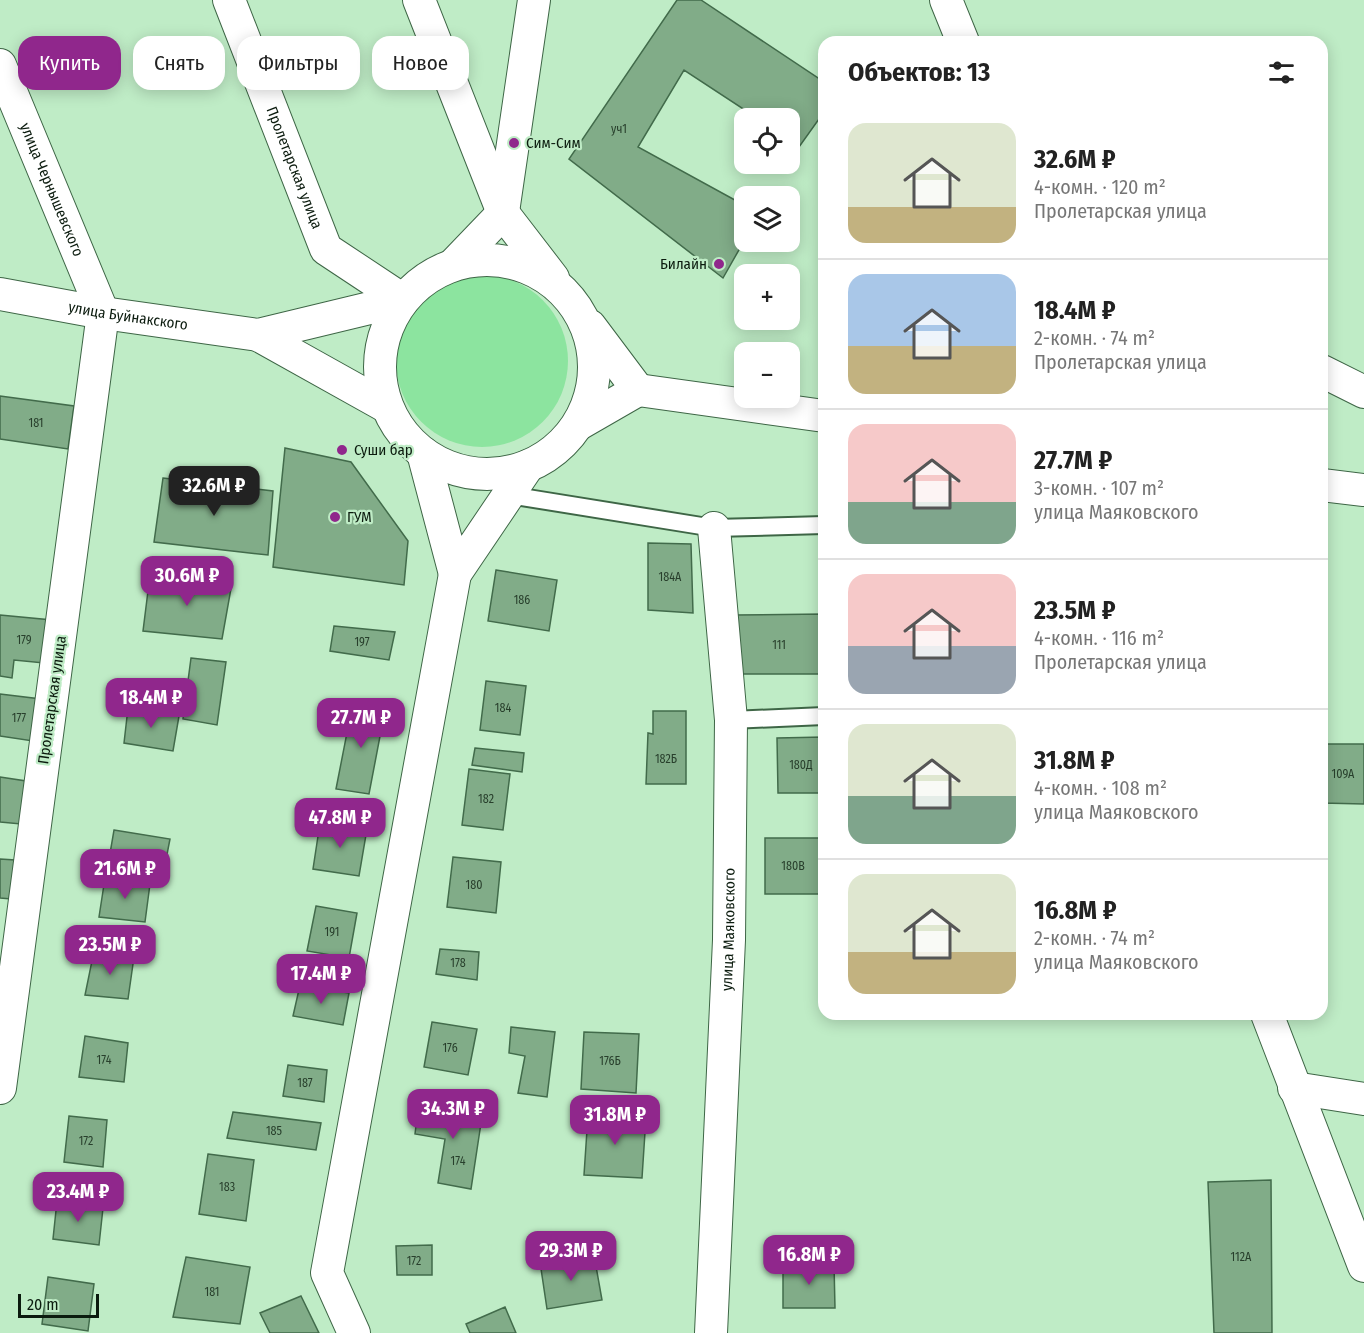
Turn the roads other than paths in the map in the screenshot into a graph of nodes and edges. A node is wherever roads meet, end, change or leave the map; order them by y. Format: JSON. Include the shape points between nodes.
{"nodes":[{"id":1,"x":229,"y":0,"type":"edge"},
{"id":2,"x":419,"y":0,"type":"edge"},
{"id":3,"x":534,"y":0,"type":"edge"},
{"id":4,"x":946,"y":0,"type":"edge"},
{"id":5,"x":961,"y":36,"type":"edge"},
{"id":6,"x":0,"y":65,"type":"edge"},
{"id":7,"x":503,"y":213,"type":"junction"},
{"id":8,"x":454,"y":264,"type":"junction"},
{"id":9,"x":562,"y":289,"type":"junction"},
{"id":10,"x":0,"y":294,"type":"edge"},
{"id":11,"x":403,"y":300,"type":"junction"},
{"id":12,"x":103,"y":313,"type":"junction"},
{"id":13,"x":583,"y":317,"type":"junction"},
{"id":14,"x":258,"y":335,"type":"junction"},
{"id":15,"x":1328,"y":374,"type":"edge"},
{"id":16,"x":638,"y":390,"type":"junction"},
{"id":17,"x":1364,"y":392,"type":"edge"},
{"id":18,"x":387,"y":407,"type":"junction"},
{"id":19,"x":818,"y":415,"type":"edge"},
{"id":20,"x":579,"y":424,"type":"junction"},
{"id":21,"x":423,"y":453,"type":"junction"},
{"id":22,"x":528,"y":466,"type":"junction"},
{"id":23,"x":1328,"y":486,"type":"edge"},
{"id":24,"x":1364,"y":490,"type":"edge"},
{"id":25,"x":509,"y":495,"type":"junction"},
{"id":26,"x":818,"y":525,"type":"edge"},
{"id":27,"x":714,"y":528,"type":"junction"},
{"id":28,"x":455,"y":574,"type":"junction"},
{"id":29,"x":818,"y":716,"type":"edge"},
{"id":30,"x":731,"y":720,"type":"junction"},
{"id":31,"x":1269,"y":1020,"type":"edge"},
{"id":32,"x":0,"y":1088,"type":"edge"},
{"id":33,"x":1294,"y":1088,"type":"junction"},
{"id":34,"x":1364,"y":1099,"type":"edge"},
{"id":35,"x":1364,"y":1266,"type":"edge"},
{"id":36,"x":354,"y":1333,"type":"edge"},
{"id":37,"x":711,"y":1333,"type":"edge"}],
"edges":[{"from":1,"to":11,"type":"street","name":"Пролетарская улица","via":[[326,249]]},
{"from":2,"to":7,"type":"street"},
{"from":3,"to":7,"type":"street"},
{"from":4,"to":5,"type":"street"},
{"from":6,"to":12,"type":"street","name":"улица Чернышевского"},
{"from":7,"to":8,"type":"street"},
{"from":7,"to":9,"type":"street"},
{"from":8,"to":9,"type":"street","via":[[493,259],[531,268]]},
{"from":8,"to":11,"type":"street","via":[[427,277]]},
{"from":9,"to":13,"type":"street"},
{"from":10,"to":12,"type":"street","name":"улица Буйнакского"},
{"from":11,"to":14,"type":"street"},
{"from":11,"to":18,"type":"street","via":[[389,322],[379,363]]},
{"from":12,"to":14,"type":"street","name":"улица Буйнакского"},
{"from":12,"to":32,"type":"street","name":"Пролетарская улица"},
{"from":13,"to":16,"type":"street"},
{"from":13,"to":20,"type":"street","via":[[594,350],[593,388]]},
{"from":14,"to":18,"type":"street"},
{"from":15,"to":17,"type":"street"},
{"from":16,"to":19,"type":"street"},
{"from":16,"to":20,"type":"street"},
{"from":18,"to":21,"type":"street","via":[[399,429]]},
{"from":20,"to":22,"type":"street","via":[[555,450]]},
{"from":21,"to":22,"type":"street","via":[[454,469],[496,474]]},
{"from":21,"to":28,"type":"street"},
{"from":22,"to":25,"type":"street"},
{"from":23,"to":24,"type":"street"},
{"from":25,"to":27,"type":"lane"},
{"from":25,"to":28,"type":"street"},
{"from":26,"to":27,"type":"lane"},
{"from":27,"to":30,"type":"street","name":"улица Маяковского"},
{"from":28,"to":36,"type":"street","via":[[327,1273]]},
{"from":29,"to":30,"type":"lane"},
{"from":30,"to":37,"type":"street","name":"улица Маяковского","via":[[729,940]]},
{"from":31,"to":33,"type":"street"},
{"from":33,"to":34,"type":"street"},
{"from":33,"to":35,"type":"street"}]}
